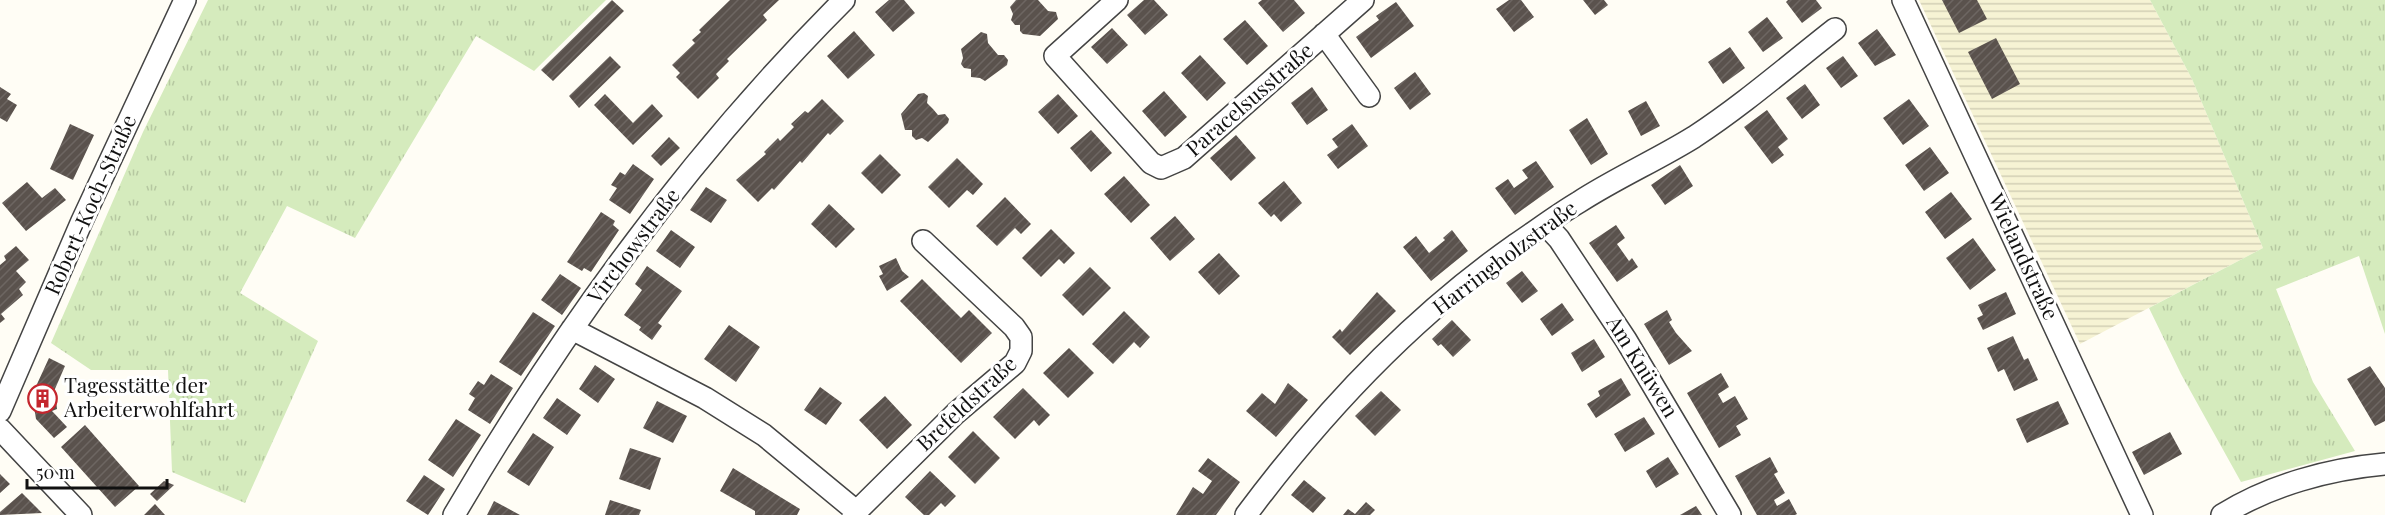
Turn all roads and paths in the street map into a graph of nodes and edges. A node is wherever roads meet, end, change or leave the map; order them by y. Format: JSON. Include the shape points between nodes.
{"nodes":[{"id":1,"x":185,"y":0,"type":"edge"},
{"id":2,"x":844,"y":0,"type":"edge"},
{"id":3,"x":1117,"y":0,"type":"edge"},
{"id":4,"x":1364,"y":0,"type":"edge"},
{"id":5,"x":1903,"y":0,"type":"edge"},
{"id":6,"x":1835,"y":29,"type":"dead end"},
{"id":7,"x":1324,"y":34,"type":"junction"},
{"id":8,"x":1369,"y":96,"type":"dead end"},
{"id":9,"x":1546,"y":225,"type":"junction"},
{"id":10,"x":923,"y":241,"type":"dead end"},
{"id":11,"x":572,"y":329,"type":"junction"},
{"id":12,"x":0,"y":411,"type":"edge"},
{"id":13,"x":0,"y":429,"type":"edge"},
{"id":14,"x":2385,"y":465,"type":"edge"},
{"id":15,"x":854,"y":513,"type":"edge"},
{"id":16,"x":1248,"y":514,"type":"edge"},
{"id":17,"x":81,"y":515,"type":"edge"},
{"id":18,"x":454,"y":515,"type":"edge"},
{"id":19,"x":1730,"y":515,"type":"edge"},
{"id":20,"x":2142,"y":515,"type":"edge"},
{"id":21,"x":2222,"y":515,"type":"edge"}],
"edges":[{"from":1,"to":12,"type":"street","name":"Robert-Koch-Straße","via":[[82,221]]},
{"from":2,"to":11,"type":"street","name":"Virchowstraße","via":[[781,63],[709,147]]},
{"from":3,"to":7,"type":"street","name":"Paracelsusstraße","via":[[1055,56],[1151,163],[1161,168],[1184,158]]},
{"from":4,"to":7,"type":"street","name":"Paracelsusstraße"},
{"from":5,"to":20,"type":"street","name":"Wielandstraße"},
{"from":6,"to":9,"type":"street","name":"Harringholzstraße","via":[[1695,136],[1580,201]]},
{"from":7,"to":8,"type":"street","name":"Paracelsusstraße"},
{"from":9,"to":16,"type":"street","name":"Harringholzstraße","via":[[1513,247],[1390,349],[1294,450]]},
{"from":9,"to":19,"type":"street","name":"Am Knüwen","via":[[1626,340]]},
{"from":10,"to":15,"type":"street","name":"Brefeldstraße","via":[[1014,327],[1021,351],[1015,363],[956,413]]},
{"from":11,"to":15,"type":"street","name":"Brefeldstraße","via":[[705,398],[764,435]]},
{"from":11,"to":18,"type":"street","name":"Virchowstraße"},
{"from":13,"to":17,"type":"street"},
{"from":14,"to":21,"type":"street","via":[[2359,467],[2272,489]]}]}
